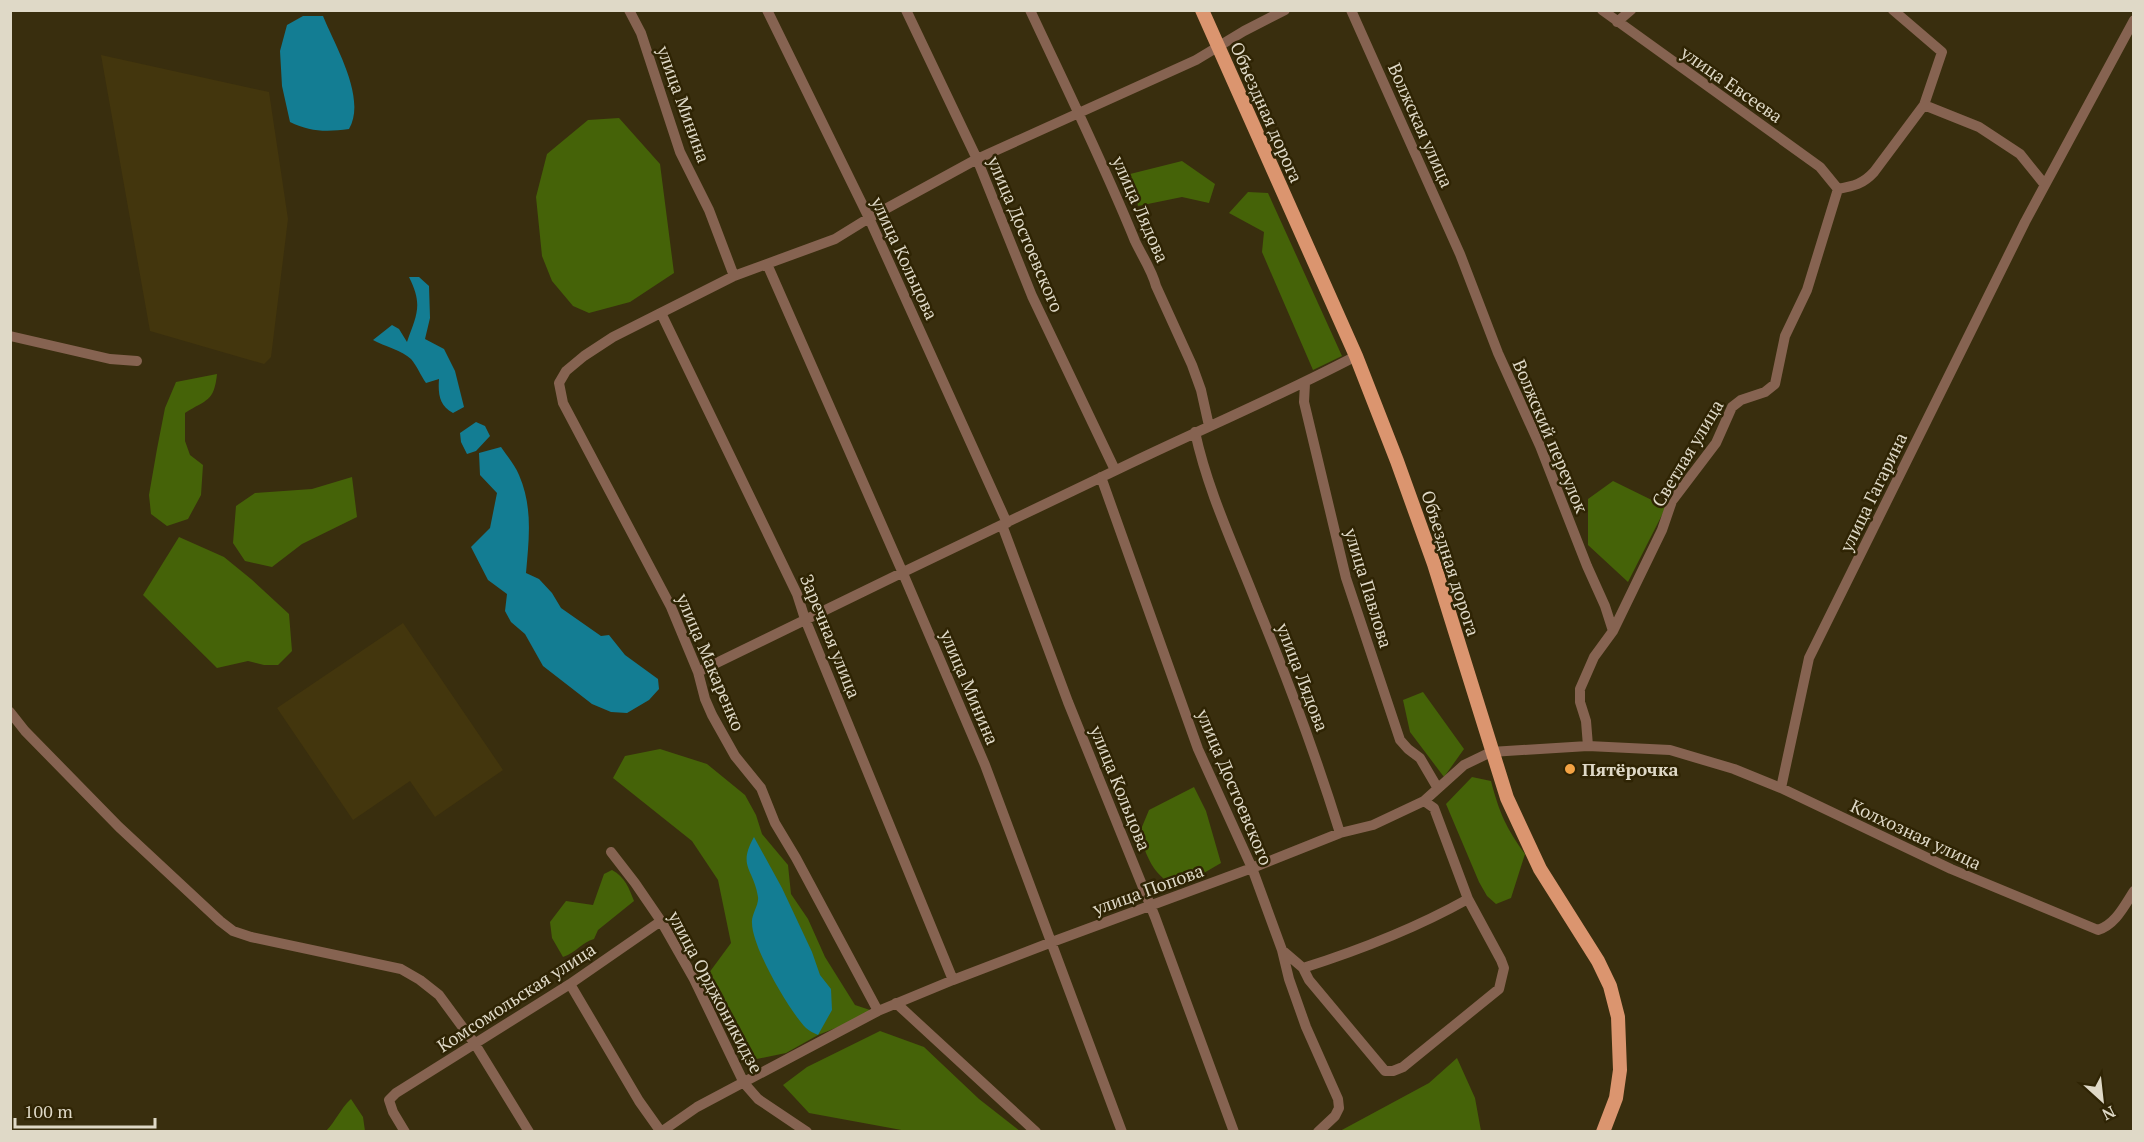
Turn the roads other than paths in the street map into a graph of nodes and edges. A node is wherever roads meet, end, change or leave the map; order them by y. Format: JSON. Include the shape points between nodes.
{"nodes":[{"id":1,"x":629,"y":10,"type":"edge"},
{"id":2,"x":767,"y":10,"type":"edge"},
{"id":3,"x":906,"y":10,"type":"edge"},
{"id":4,"x":1030,"y":10,"type":"edge"},
{"id":5,"x":1202,"y":10,"type":"edge"},
{"id":6,"x":1284,"y":10,"type":"edge"},
{"id":7,"x":1351,"y":10,"type":"edge"},
{"id":8,"x":1602,"y":10,"type":"edge"},
{"id":9,"x":1631,"y":10,"type":"edge"},
{"id":10,"x":1893,"y":10,"type":"edge"},
{"id":11,"x":2133,"y":20,"type":"edge"},
{"id":12,"x":1617,"y":22,"type":"junction"},
{"id":13,"x":1218,"y":46,"type":"junction"},
{"id":14,"x":1924,"y":105,"type":"junction"},
{"id":15,"x":1080,"y":113,"type":"junction"},
{"id":16,"x":977,"y":159,"type":"junction"},
{"id":17,"x":2045,"y":185,"type":"junction"},
{"id":18,"x":1838,"y":189,"type":"junction"},
{"id":19,"x":869,"y":218,"type":"junction"},
{"id":20,"x":1460,"y":254,"type":"joint"},
{"id":21,"x":767,"y":264,"type":"junction"},
{"id":22,"x":734,"y":276,"type":"junction"},
{"id":23,"x":661,"y":313,"type":"junction"},
{"id":24,"x":10,"y":336,"type":"edge"},
{"id":25,"x":1356,"y":356,"type":"junction"},
{"id":26,"x":137,"y":361,"type":"dead end"},
{"id":27,"x":1305,"y":383,"type":"junction"},
{"id":28,"x":1209,"y":426,"type":"junction"},
{"id":29,"x":1196,"y":432,"type":"junction"},
{"id":30,"x":1115,"y":470,"type":"junction"},
{"id":31,"x":1101,"y":477,"type":"junction"},
{"id":32,"x":1005,"y":524,"type":"junction"},
{"id":33,"x":902,"y":572,"type":"junction"},
{"id":34,"x":805,"y":619,"type":"junction"},
{"id":35,"x":1613,"y":631,"type":"junction"},
{"id":36,"x":698,"y":672,"type":"junction"},
{"id":37,"x":10,"y":712,"type":"edge"},
{"id":38,"x":1588,"y":746,"type":"junction"},
{"id":39,"x":1491,"y":752,"type":"junction"},
{"id":40,"x":1437,"y":787,"type":"junction"},
{"id":41,"x":1781,"y":788,"type":"junction"},
{"id":42,"x":1424,"y":801,"type":"junction"},
{"id":43,"x":1340,"y":833,"type":"junction"},
{"id":44,"x":611,"y":852,"type":"dead end"},
{"id":45,"x":1252,"y":868,"type":"junction"},
{"id":46,"x":2133,"y":891,"type":"edge"},
{"id":47,"x":1468,"y":899,"type":"junction"},
{"id":48,"x":1150,"y":905,"type":"junction"},
{"id":49,"x":661,"y":921,"type":"junction"},
{"id":50,"x":1052,"y":942,"type":"junction"},
{"id":51,"x":1282,"y":950,"type":"junction"},
{"id":52,"x":1303,"y":968,"type":"junction"},
{"id":53,"x":953,"y":980,"type":"junction"},
{"id":54,"x":570,"y":984,"type":"junction"},
{"id":55,"x":896,"y":1004,"type":"junction"},
{"id":56,"x":878,"y":1011,"type":"junction"},
{"id":57,"x":475,"y":1044,"type":"junction"},
{"id":58,"x":744,"y":1083,"type":"junction"},
{"id":59,"x":405,"y":1131,"type":"edge"},
{"id":60,"x":529,"y":1131,"type":"edge"},
{"id":61,"x":661,"y":1131,"type":"edge"},
{"id":62,"x":807,"y":1131,"type":"edge"},
{"id":63,"x":1036,"y":1131,"type":"edge"},
{"id":64,"x":1122,"y":1131,"type":"edge"},
{"id":65,"x":1234,"y":1131,"type":"edge"},
{"id":66,"x":1318,"y":1131,"type":"edge"},
{"id":67,"x":1603,"y":1131,"type":"edge"}],
"edges":[{"from":1,"to":22,"type":"street","name":"улица Минина","via":[[641,33],[680,152],[709,210]]},
{"from":2,"to":19,"type":"street","name":"улица Кольцова"},
{"from":3,"to":16,"type":"street","name":"улица Достоевского"},
{"from":4,"to":15,"type":"street","name":"улица Лядова"},
{"from":5,"to":13,"type":"main road","name":"Объездная дорога"},
{"from":6,"to":13,"type":"street"},
{"from":7,"to":20,"type":"street","name":"Волжская улица"},
{"from":8,"to":12,"type":"street","name":"улица Евсеева"},
{"from":9,"to":12,"type":"street"},
{"from":10,"to":14,"type":"street","via":[[1942,52]]},
{"from":11,"to":17,"type":"street","name":"улица Гагарина"},
{"from":12,"to":18,"type":"street","name":"улица Евсеева","via":[[1820,167]]},
{"from":13,"to":15,"type":"street"},
{"from":13,"to":25,"type":"main road","name":"Объездная дорога"},
{"from":14,"to":17,"type":"street","via":[[1979,127],[2020,154]]},
{"from":14,"to":18,"type":"street","via":[[1866,181]]},
{"from":15,"to":16,"type":"street"},
{"from":15,"to":28,"type":"street","name":"улица Лядова","via":[[1192,364]]},
{"from":16,"to":19,"type":"street"},
{"from":16,"to":30,"type":"street","name":"улица Достоевского","via":[[1032,296]]},
{"from":17,"to":41,"type":"street","name":"улица Гагарина","via":[[1809,658]]},
{"from":18,"to":35,"type":"street","name":"Светлая улица","via":[[1807,290],[1785,336],[1775,384],[1732,406],[1716,443],[1672,501]]},
{"from":19,"to":21,"type":"street","via":[[835,239]]},
{"from":19,"to":32,"type":"street","name":"улица Кольцова"},
{"from":20,"to":35,"type":"street","name":"Волжский переулок"},
{"from":21,"to":22,"type":"street"},
{"from":21,"to":33,"type":"street","name":"улица Минина"},
{"from":22,"to":23,"type":"street"},
{"from":23,"to":34,"type":"street","name":"Заречная улица","via":[[797,594]]},
{"from":23,"to":36,"type":"street","name":"улица Макаренко","via":[[584,356],[566,371],[559,383],[563,404],[648,561]]},
{"from":24,"to":26,"type":"street","via":[[110,359]]},
{"from":25,"to":27,"type":"street"},
{"from":25,"to":39,"type":"main road","name":"Объездная дорога","via":[[1434,564]]},
{"from":27,"to":28,"type":"street"},
{"from":27,"to":40,"type":"street","name":"улица Павлова","via":[[1304,402],[1346,578],[1400,740],[1420,758]]},
{"from":28,"to":29,"type":"street"},
{"from":29,"to":30,"type":"street"},
{"from":29,"to":43,"type":"street","name":"улица Лядова","via":[[1207,477],[1316,757]]},
{"from":30,"to":31,"type":"street"},
{"from":31,"to":32,"type":"street"},
{"from":31,"to":45,"type":"street","name":"улица Достоевского","via":[[1198,748]]},
{"from":32,"to":33,"type":"street"},
{"from":32,"to":48,"type":"street","name":"улица Кольцова","via":[[1068,702]]},
{"from":33,"to":34,"type":"street"},
{"from":33,"to":50,"type":"street","name":"улица Минина","via":[[985,765]]},
{"from":34,"to":36,"type":"street"},
{"from":34,"to":53,"type":"street","name":"Заречная улица"},
{"from":35,"to":38,"type":"street","name":"Светлая улица","via":[[1594,657],[1580,689]]},
{"from":36,"to":56,"type":"street","name":"улица Макаренко","via":[[712,715],[735,756],[761,788],[775,823]]},
{"from":37,"to":57,"type":"street","via":[[119,827],[233,931],[401,969],[439,995]]},
{"from":38,"to":39,"type":"street","name":"Колхозная улица"},
{"from":38,"to":41,"type":"street","name":"Колхозная улица","via":[[1670,750]]},
{"from":39,"to":40,"type":"street","name":"улица Попова","via":[[1464,765]]},
{"from":39,"to":67,"type":"main road","name":"Объездная дорога","via":[[1526,842],[1610,987],[1618,1017],[1620,1070],[1616,1098]]},
{"from":40,"to":42,"type":"street","name":"улица Попова"},
{"from":41,"to":46,"type":"street","name":"Колхозная улица","via":[[1951,869],[2098,930],[2113,921]]},
{"from":42,"to":43,"type":"street","name":"улица Попова","via":[[1373,825]]},
{"from":42,"to":47,"type":"street","via":[[1434,808]]},
{"from":43,"to":45,"type":"street","name":"улица Попова"},
{"from":44,"to":49,"type":"street","name":"улица Орджоникидзе"},
{"from":45,"to":48,"type":"street","name":"улица Попова"},
{"from":45,"to":51,"type":"street","name":"улица Достоевского"},
{"from":47,"to":52,"type":"street","via":[[1395,934]]},
{"from":47,"to":52,"type":"street","via":[[1504,968],[1499,989],[1403,1067],[1385,1071]]},
{"from":48,"to":50,"type":"street","name":"улица Попова"},
{"from":48,"to":65,"type":"street","name":"улица Кольцова"},
{"from":49,"to":54,"type":"street","name":"Комсомольская улица"},
{"from":49,"to":58,"type":"street","name":"улица Орджоникидзе"},
{"from":50,"to":53,"type":"street","name":"улица Попова"},
{"from":50,"to":64,"type":"street","name":"улица Минина"},
{"from":51,"to":52,"type":"street"},
{"from":51,"to":66,"type":"street","name":"улица Достоевского","via":[[1288,980],[1340,1108]]},
{"from":53,"to":55,"type":"street","name":"улица Попова"},
{"from":54,"to":57,"type":"street","name":"Комсомольская улица"},
{"from":54,"to":61,"type":"street"},
{"from":55,"to":56,"type":"street","name":"улица Попова"},
{"from":55,"to":63,"type":"street"},
{"from":56,"to":58,"type":"street","name":"улица Попова"},
{"from":57,"to":59,"type":"street","name":"Комсомольская улица","via":[[389,1100]]},
{"from":57,"to":60,"type":"street"},
{"from":58,"to":61,"type":"street","name":"улица Попова"},
{"from":58,"to":62,"type":"street","name":"улица Орджоникидзе","via":[[758,1099]]}]}
